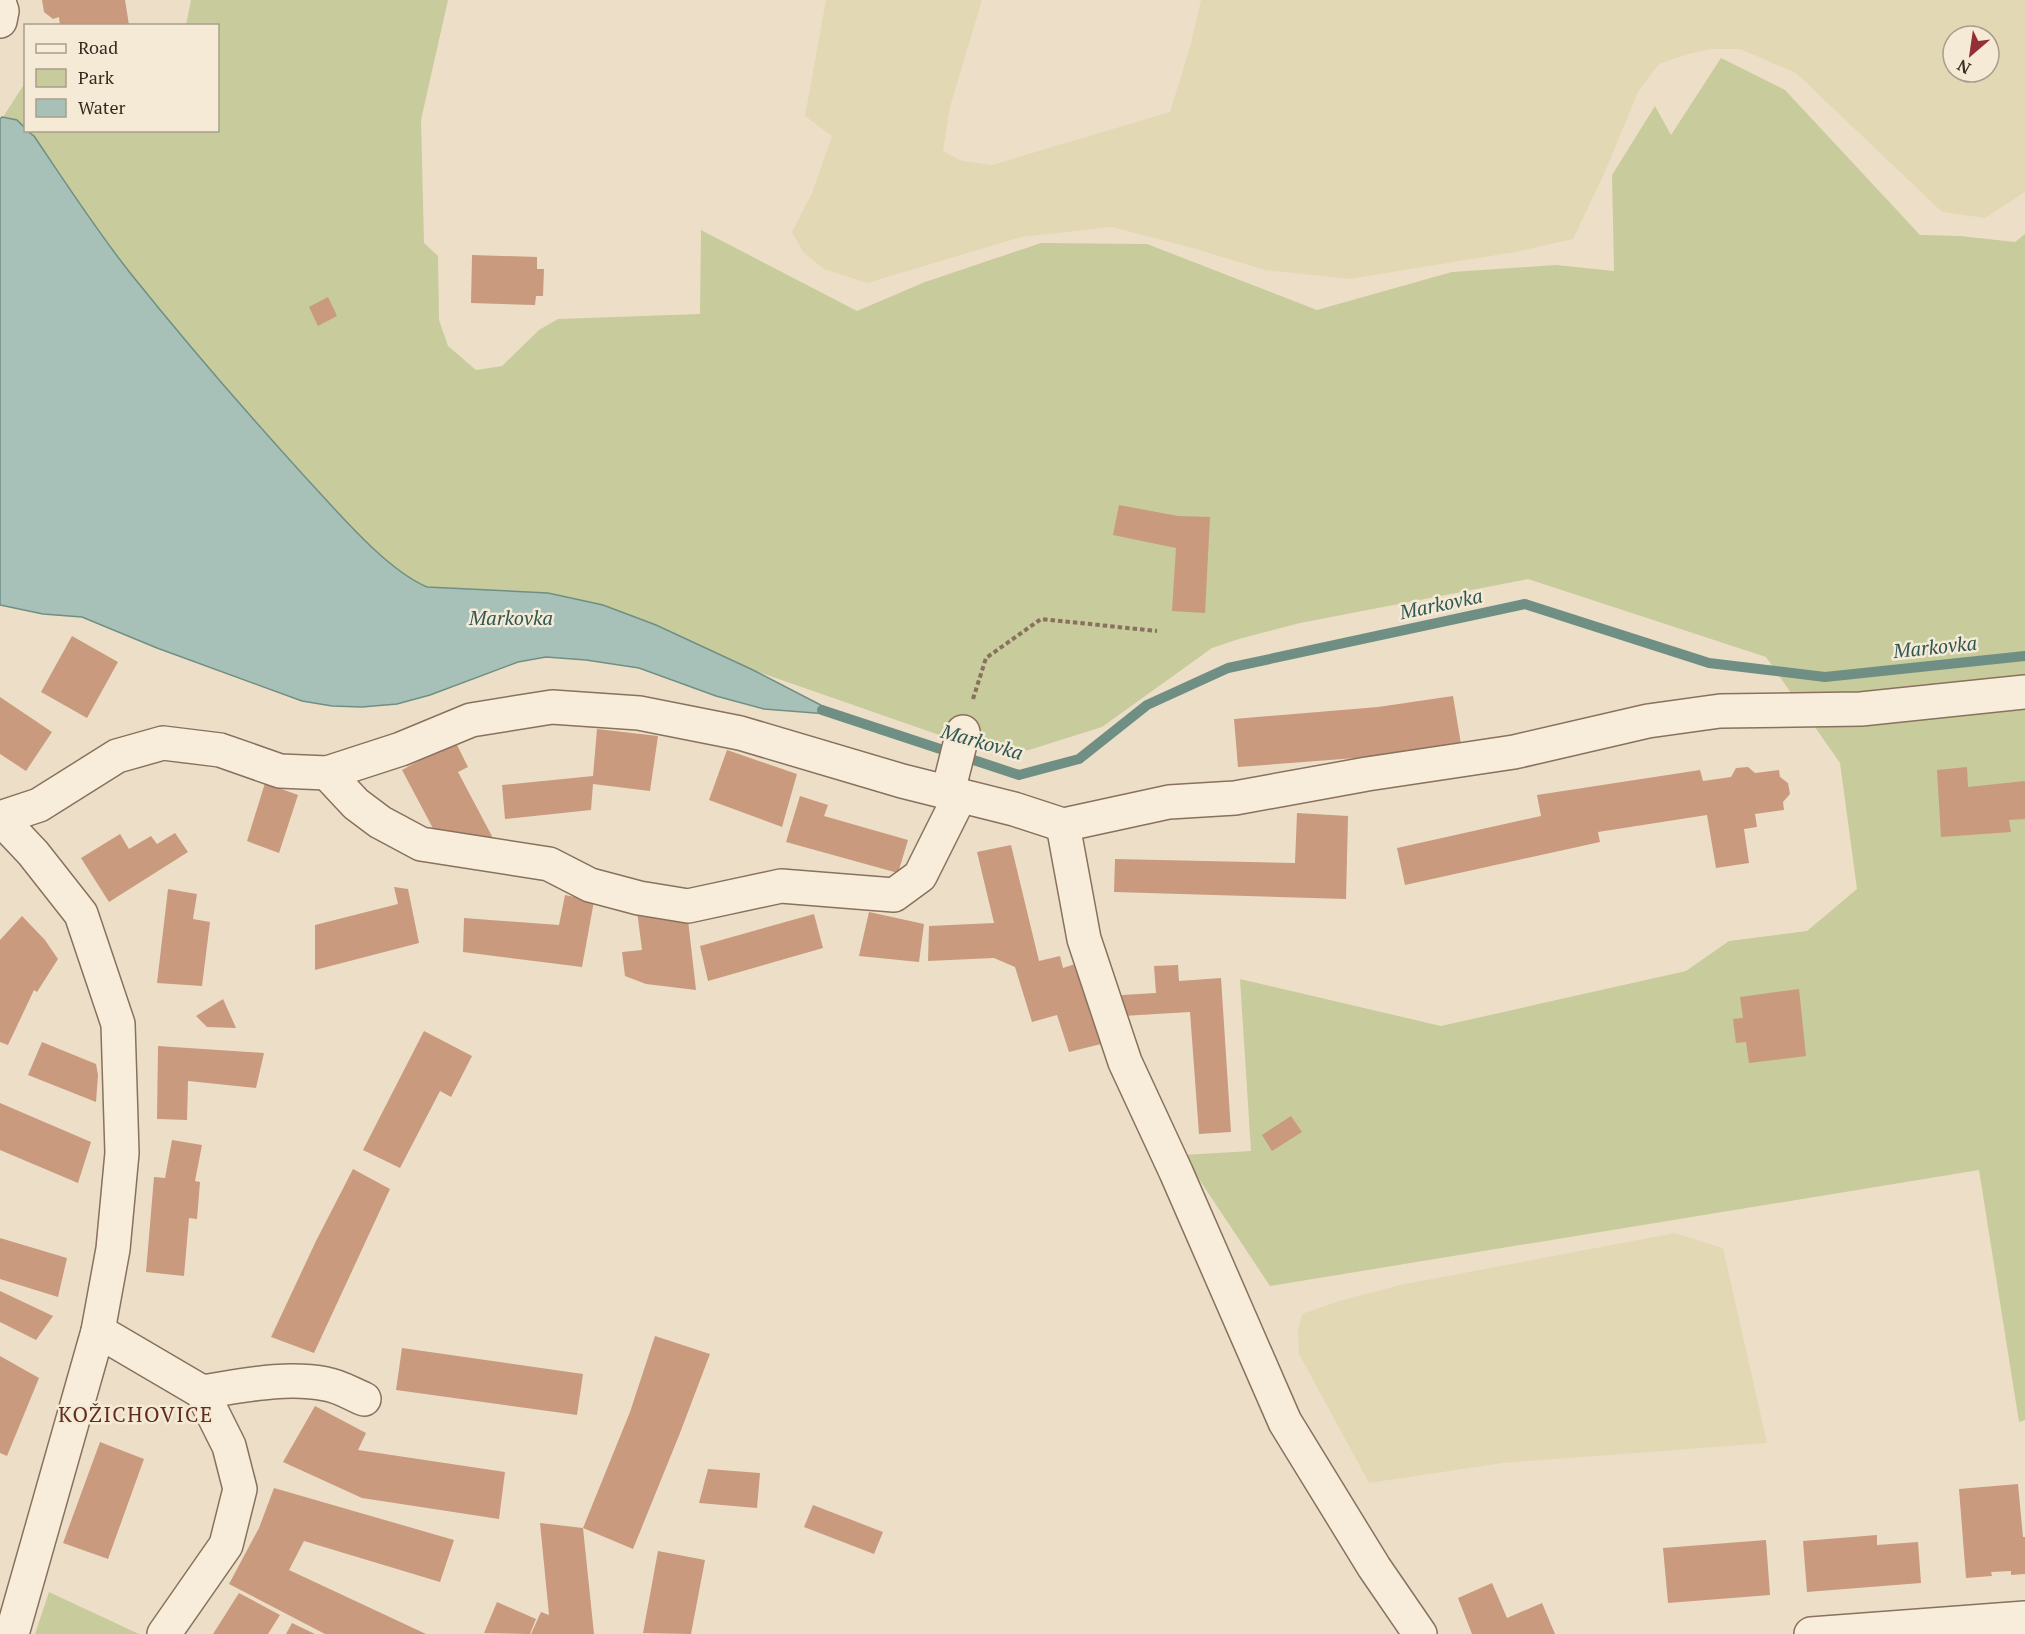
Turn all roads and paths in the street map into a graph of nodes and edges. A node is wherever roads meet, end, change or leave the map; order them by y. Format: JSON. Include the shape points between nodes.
{"nodes":[{"id":1,"x":0,"y":5,"type":"edge"},
{"id":2,"x":0,"y":21,"type":"edge"},
{"id":3,"x":1157,"y":631,"type":"dead end"},
{"id":4,"x":2025,"y":692,"type":"edge"},
{"id":5,"x":963,"y":732,"type":"joint"},
{"id":6,"x":327,"y":773,"type":"junction"},
{"id":7,"x":954,"y":785,"type":"junction"},
{"id":8,"x":0,"y":818,"type":"edge"},
{"id":9,"x":1062,"y":825,"type":"junction"},
{"id":10,"x":98,"y":1331,"type":"junction"},
{"id":11,"x":202,"y":1392,"type":"junction"},
{"id":12,"x":364,"y":1399,"type":"dead end"},
{"id":13,"x":2025,"y":1618,"type":"edge"},
{"id":14,"x":12,"y":1634,"type":"edge"},
{"id":15,"x":164,"y":1634,"type":"edge"},
{"id":16,"x":1420,"y":1634,"type":"edge"},
{"id":17,"x":1811,"y":1634,"type":"edge"}],
"edges":[{"from":1,"to":2,"type":"street"},
{"from":3,"to":5,"type":"path","via":[[1041,619],[986,658]]},
{"from":4,"to":9,"type":"street","via":[[1861,709],[1720,711],[1648,721],[1514,752],[1235,798],[1169,802]]},
{"from":5,"to":7,"type":"street"},
{"from":6,"to":7,"type":"street","via":[[401,749],[471,720],[552,707],[639,713],[740,732]]},
{"from":6,"to":7,"type":"street","via":[[356,804],[421,844],[549,864],[591,885],[688,906],[781,886],[894,895],[920,876]]},
{"from":6,"to":8,"type":"street","via":[[279,771],[220,750],[164,742],[117,756],[39,805]]},
{"from":7,"to":9,"type":"street"},
{"from":8,"to":10,"type":"street","via":[[81,915],[118,1024],[122,1153],[113,1249]]},
{"from":9,"to":16,"type":"street","via":[[1084,939],[1125,1062],[1285,1422]]},
{"from":10,"to":11,"type":"street"},
{"from":10,"to":14,"type":"street"},
{"from":11,"to":12,"type":"street","via":[[296,1381],[328,1384]]},
{"from":11,"to":15,"type":"street","via":[[229,1446],[240,1489],[226,1545]]},
{"from":13,"to":17,"type":"street"}]}
